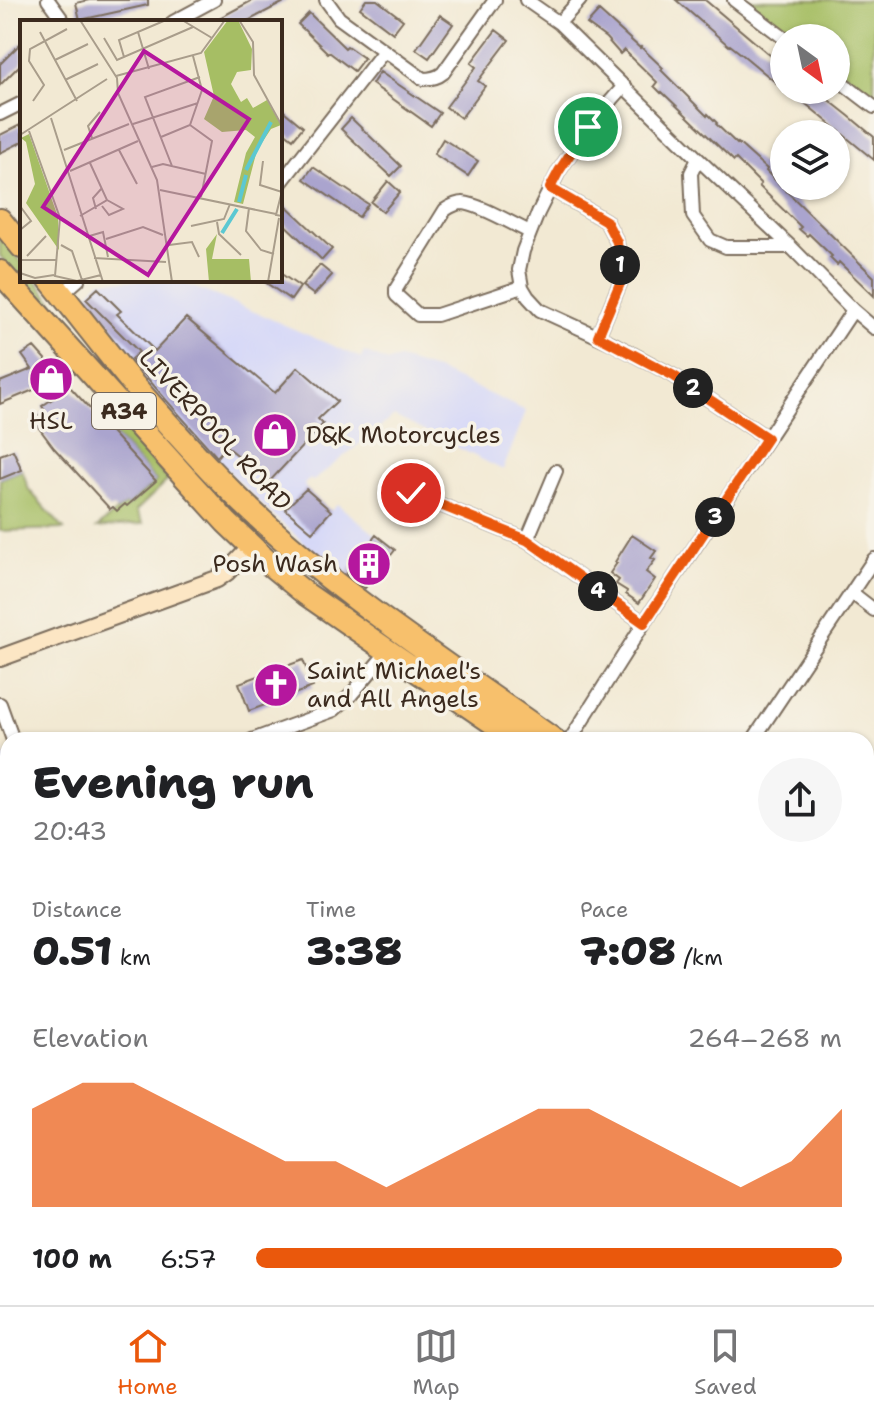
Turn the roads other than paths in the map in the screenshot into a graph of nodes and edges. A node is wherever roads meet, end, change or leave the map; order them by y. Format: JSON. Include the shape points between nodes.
{"nodes":[{"id":1,"x":48,"y":0,"type":"edge"},
{"id":2,"x":214,"y":0,"type":"edge"},
{"id":3,"x":326,"y":0,"type":"edge"},
{"id":4,"x":495,"y":0,"type":"edge"},
{"id":5,"x":526,"y":0,"type":"edge"},
{"id":6,"x":580,"y":0,"type":"edge"},
{"id":7,"x":734,"y":0,"type":"edge"},
{"id":8,"x":63,"y":20,"type":"edge"},
{"id":9,"x":177,"y":20,"type":"edge"},
{"id":10,"x":559,"y":23,"type":"junction"},
{"id":11,"x":770,"y":27,"type":"edge"},
{"id":12,"x":384,"y":51,"type":"junction"},
{"id":13,"x":624,"y":86,"type":"junction"},
{"id":14,"x":850,"y":89,"type":"edge"},
{"id":15,"x":20,"y":104,"type":"edge"},
{"id":16,"x":874,"y":107,"type":"edge"},
{"id":17,"x":0,"y":114,"type":"edge"},
{"id":18,"x":698,"y":159,"type":"junction"},
{"id":19,"x":282,"y":181,"type":"edge"},
{"id":20,"x":550,"y":188,"type":"junction"},
{"id":21,"x":0,"y":220,"type":"edge"},
{"id":22,"x":530,"y":232,"type":"junction"},
{"id":23,"x":20,"y":245,"type":"edge"},
{"id":24,"x":791,"y":247,"type":"junction"},
{"id":25,"x":0,"y":272,"type":"edge"},
{"id":26,"x":63,"y":285,"type":"edge"},
{"id":27,"x":522,"y":287,"type":"junction"},
{"id":28,"x":853,"y":310,"type":"junction"},
{"id":29,"x":874,"y":328,"type":"edge"},
{"id":30,"x":598,"y":336,"type":"junction"},
{"id":31,"x":767,"y":438,"type":"junction"},
{"id":32,"x":556,"y":471,"type":"dead end"},
{"id":33,"x":411,"y":493,"type":"dead end"},
{"id":34,"x":264,"y":539,"type":"junction"},
{"id":35,"x":527,"y":540,"type":"junction"},
{"id":36,"x":874,"y":559,"type":"edge"},
{"id":37,"x":852,"y":593,"type":"junction"},
{"id":38,"x":874,"y":610,"type":"edge"},
{"id":39,"x":644,"y":623,"type":"junction"},
{"id":40,"x":388,"y":651,"type":"junction"},
{"id":41,"x":0,"y":658,"type":"edge"},
{"id":42,"x":0,"y":704,"type":"edge"},
{"id":43,"x":10,"y":732,"type":"edge"},
{"id":44,"x":288,"y":732,"type":"edge"},
{"id":45,"x":506,"y":732,"type":"edge"},
{"id":46,"x":543,"y":732,"type":"edge"},
{"id":47,"x":575,"y":732,"type":"edge"},
{"id":48,"x":758,"y":732,"type":"edge"}],
"edges":[{"from":1,"to":8,"type":"street"},
{"from":2,"to":9,"type":"street"},
{"from":3,"to":12,"type":"street","via":[[339,18]]},
{"from":4,"to":12,"type":"street","via":[[439,76],[423,79]]},
{"from":5,"to":10,"type":"street"},
{"from":6,"to":10,"type":"street"},
{"from":7,"to":11,"type":"street"},
{"from":10,"to":13,"type":"street"},
{"from":12,"to":19,"type":"street"},
{"from":13,"to":18,"type":"street"},
{"from":13,"to":20,"type":"street","via":[[588,127]]},
{"from":14,"to":16,"type":"street"},
{"from":15,"to":17,"type":"street"},
{"from":18,"to":24,"type":"street"},
{"from":18,"to":24,"type":"street","via":[[691,173],[693,216],[710,240],[726,247]]},
{"from":20,"to":22,"type":"street"},
{"from":20,"to":30,"type":"street","via":[[606,221],[617,242],[621,281]]},
{"from":21,"to":23,"type":"highway"},
{"from":22,"to":27,"type":"street","via":[[519,270]]},
{"from":22,"to":27,"type":"street","via":[[472,205],[452,205],[396,295],[418,315],[437,315]]},
{"from":24,"to":28,"type":"street"},
{"from":25,"to":34,"type":"highway","name":"LIVERPOOL ROAD","number":"A34","via":[[175,467]]},
{"from":26,"to":34,"type":"highway","name":"LIVERPOOL ROAD","number":"A34","via":[[205,476]]},
{"from":27,"to":30,"type":"street","via":[[540,310]]},
{"from":28,"to":29,"type":"street"},
{"from":28,"to":31,"type":"street"},
{"from":30,"to":31,"type":"street","via":[[674,376]]},
{"from":31,"to":39,"type":"street"},
{"from":32,"to":35,"type":"street"},
{"from":33,"to":35,"type":"street"},
{"from":34,"to":40,"type":"highway","name":"LIVERPOOL ROAD","number":"A34","via":[[273,567]]},
{"from":34,"to":41,"type":"street","via":[[217,579]]},
{"from":34,"to":46,"type":"highway","name":"LIVERPOOL ROAD","number":"A34","via":[[339,586]]},
{"from":35,"to":39,"type":"street"},
{"from":36,"to":37,"type":"street"},
{"from":37,"to":38,"type":"street"},
{"from":37,"to":48,"type":"street"},
{"from":39,"to":47,"type":"street"},
{"from":40,"to":44,"type":"street","via":[[334,710]]},
{"from":40,"to":45,"type":"highway","name":"LIVERPOOL ROAD","number":"A34"},
{"from":42,"to":43,"type":"street"}]}
